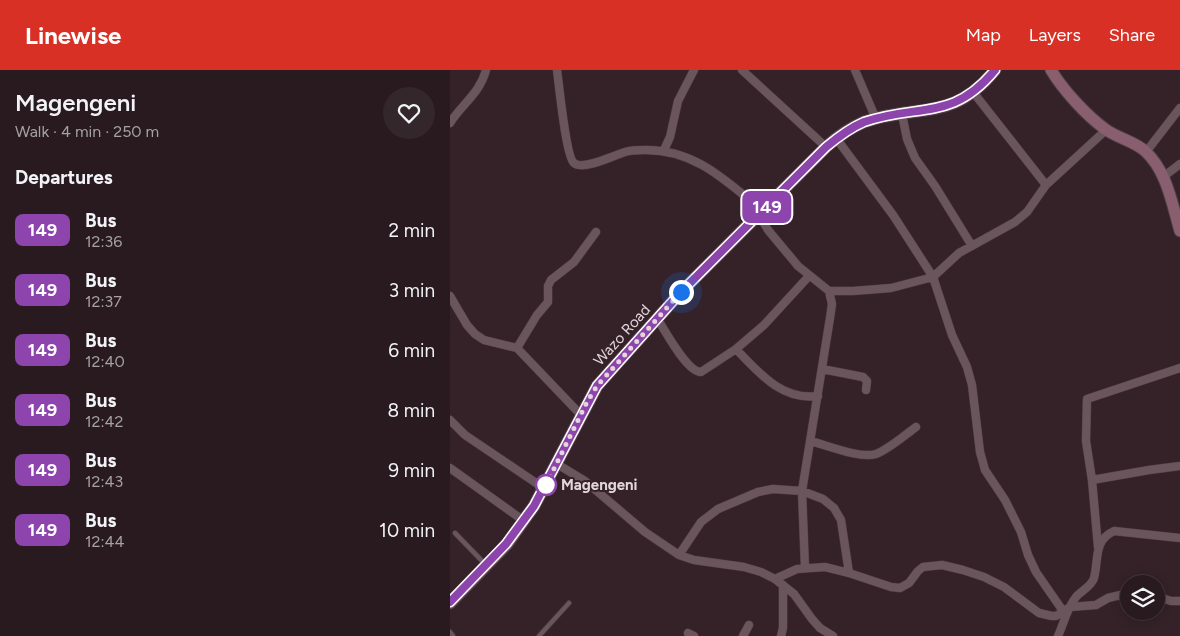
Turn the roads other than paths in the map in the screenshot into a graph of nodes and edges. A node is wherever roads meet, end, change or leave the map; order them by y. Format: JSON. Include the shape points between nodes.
{"nodes":[{"id":1,"x":486,"y":70,"type":"edge"},
{"id":2,"x":557,"y":70,"type":"edge"},
{"id":3,"x":694,"y":70,"type":"edge"},
{"id":4,"x":742,"y":70,"type":"edge"},
{"id":5,"x":855,"y":70,"type":"edge"},
{"id":6,"x":994,"y":70,"type":"edge"},
{"id":7,"x":1051,"y":70,"type":"edge"},
{"id":8,"x":973,"y":92,"type":"junction"},
{"id":9,"x":1180,"y":108,"type":"edge"},
{"id":10,"x":902,"y":114,"type":"junction"},
{"id":11,"x":876,"y":119,"type":"junction"},
{"id":12,"x":450,"y":123,"type":"edge"},
{"id":13,"x":1106,"y":130,"type":"junction"},
{"id":14,"x":836,"y":138,"type":"junction"},
{"id":15,"x":826,"y":147,"type":"junction"},
{"id":16,"x":664,"y":150,"type":"junction"},
{"id":17,"x":1146,"y":152,"type":"junction"},
{"id":18,"x":1180,"y":164,"type":"edge"},
{"id":19,"x":1163,"y":177,"type":"junction"},
{"id":20,"x":1046,"y":185,"type":"junction"},
{"id":21,"x":761,"y":213,"type":"junction"},
{"id":22,"x":1180,"y":231,"type":"edge"},
{"id":23,"x":596,"y":232,"type":"dead end"},
{"id":24,"x":972,"y":246,"type":"junction"},
{"id":25,"x":809,"y":276,"type":"junction"},
{"id":26,"x":933,"y":277,"type":"junction"},
{"id":27,"x":829,"y":291,"type":"junction"},
{"id":28,"x":450,"y":296,"type":"edge"},
{"id":29,"x":657,"y":318,"type":"junction"},
{"id":30,"x":517,"y":348,"type":"junction"},
{"id":31,"x":736,"y":349,"type":"junction"},
{"id":32,"x":1180,"y":368,"type":"edge"},
{"id":33,"x":822,"y":369,"type":"junction"},
{"id":34,"x":866,"y":390,"type":"dead end"},
{"id":35,"x":818,"y":396,"type":"junction"},
{"id":36,"x":581,"y":415,"type":"junction"},
{"id":37,"x":450,"y":420,"type":"edge"},
{"id":38,"x":916,"y":427,"type":"dead end"},
{"id":39,"x":810,"y":440,"type":"junction"},
{"id":40,"x":557,"y":464,"type":"junction"},
{"id":41,"x":1180,"y":466,"type":"edge"},
{"id":42,"x":450,"y":468,"type":"edge"},
{"id":43,"x":1092,"y":480,"type":"junction"},
{"id":44,"x":544,"y":489,"type":"junction"},
{"id":45,"x":802,"y":491,"type":"junction"},
{"id":46,"x":524,"y":521,"type":"junction"},
{"id":47,"x":455,"y":533,"type":"dead end"},
{"id":48,"x":1180,"y":538,"type":"edge"},
{"id":49,"x":1098,"y":547,"type":"junction"},
{"id":50,"x":679,"y":554,"type":"junction"},
{"id":51,"x":486,"y":565,"type":"junction"},
{"id":52,"x":805,"y":568,"type":"junction"},
{"id":53,"x":849,"y":573,"type":"junction"},
{"id":54,"x":775,"y":579,"type":"junction"},
{"id":55,"x":783,"y":585,"type":"junction"},
{"id":56,"x":1120,"y":595,"type":"edge"},
{"id":57,"x":1165,"y":598,"type":"edge"},
{"id":58,"x":1180,"y":601,"type":"edge"},
{"id":59,"x":450,"y":602,"type":"edge"},
{"id":60,"x":569,"y":603,"type":"dead end"},
{"id":61,"x":1063,"y":612,"type":"junction"},
{"id":62,"x":749,"y":625,"type":"dead end"},
{"id":63,"x":1064,"y":625,"type":"junction"},
{"id":64,"x":450,"y":632,"type":"edge"},
{"id":65,"x":453,"y":636,"type":"edge"},
{"id":66,"x":539,"y":636,"type":"edge"},
{"id":67,"x":744,"y":636,"type":"edge"},
{"id":68,"x":781,"y":636,"type":"edge"},
{"id":69,"x":833,"y":636,"type":"edge"},
{"id":70,"x":1058,"y":636,"type":"edge"}],
"edges":[{"from":1,"to":12,"type":"street","via":[[480,87]]},
{"from":2,"to":16,"type":"street","via":[[568,146],[575,164],[590,164],[627,151]]},
{"from":3,"to":16,"type":"street","via":[[678,101]]},
{"from":4,"to":15,"type":"street"},
{"from":5,"to":11,"type":"street"},
{"from":6,"to":8,"type":"main road","name":"Wazo Road"},
{"from":7,"to":13,"type":"main road","via":[[1085,111]]},
{"from":8,"to":10,"type":"main road","name":"Wazo Road","via":[[949,105]]},
{"from":8,"to":20,"type":"street"},
{"from":9,"to":17,"type":"street"},
{"from":10,"to":11,"type":"main road","name":"Wazo Road"},
{"from":10,"to":24,"type":"street","via":[[915,158]]},
{"from":11,"to":14,"type":"main road","name":"Wazo Road","via":[[851,128]]},
{"from":13,"to":17,"type":"main road"},
{"from":13,"to":20,"type":"street"},
{"from":14,"to":15,"type":"main road","name":"Wazo Road"},
{"from":14,"to":26,"type":"street","via":[[893,215]]},
{"from":15,"to":21,"type":"main road","name":"Wazo Road"},
{"from":16,"to":21,"type":"street","via":[[721,175]]},
{"from":17,"to":19,"type":"main road"},
{"from":18,"to":19,"type":"street"},
{"from":19,"to":22,"type":"main road"},
{"from":20,"to":24,"type":"street","via":[[1027,212],[1015,222]]},
{"from":21,"to":25,"type":"street","via":[[781,247]]},
{"from":21,"to":29,"type":"main road","name":"Wazo Road"},
{"from":23,"to":30,"type":"street","via":[[574,262],[551,280],[548,302]]},
{"from":24,"to":26,"type":"street"},
{"from":25,"to":27,"type":"street"},
{"from":25,"to":31,"type":"street","via":[[780,309]]},
{"from":26,"to":27,"type":"street","via":[[891,288]]},
{"from":26,"to":61,"type":"street","via":[[972,385],[985,470],[1021,532],[1036,572]]},
{"from":27,"to":33,"type":"street","via":[[832,304]]},
{"from":28,"to":30,"type":"street","via":[[475,334],[484,340]]},
{"from":29,"to":31,"type":"street","via":[[677,349],[698,372],[707,370]]},
{"from":29,"to":36,"type":"main road","name":"Wazo Road","via":[[597,386]]},
{"from":30,"to":36,"type":"street"},
{"from":31,"to":35,"type":"street","via":[[776,386],[797,396]]},
{"from":32,"to":43,"type":"street","via":[[1087,399],[1086,441]]},
{"from":33,"to":34,"type":"street","via":[[863,377],[867,381]]},
{"from":33,"to":35,"type":"street"},
{"from":35,"to":39,"type":"street"},
{"from":36,"to":40,"type":"main road","name":"Wazo Road"},
{"from":37,"to":44,"type":"street","via":[[465,435]]},
{"from":38,"to":39,"type":"street","via":[[871,455]]},
{"from":39,"to":45,"type":"street"},
{"from":40,"to":44,"type":"main road","name":"Wazo Road"},
{"from":40,"to":50,"type":"street","via":[[585,481],[644,532]]},
{"from":41,"to":43,"type":"street"},
{"from":42,"to":46,"type":"street"},
{"from":43,"to":49,"type":"street"},
{"from":44,"to":46,"type":"main road","name":"Wazo Road"},
{"from":45,"to":50,"type":"street","via":[[774,489],[758,492],[718,509],[700,522]]},
{"from":45,"to":52,"type":"street"},
{"from":45,"to":53,"type":"street","via":[[823,499],[841,520]]},
{"from":46,"to":51,"type":"main road","name":"Wazo Road"},
{"from":47,"to":51,"type":"lane"},
{"from":48,"to":49,"type":"street","via":[[1114,530],[1106,534]]},
{"from":49,"to":61,"type":"street","via":[[1094,579]]},
{"from":50,"to":54,"type":"street","via":[[744,567]]},
{"from":51,"to":59,"type":"main road","name":"Wazo Road"},
{"from":52,"to":53,"type":"street","via":[[825,567]]},
{"from":52,"to":54,"type":"street"},
{"from":53,"to":61,"type":"street","via":[[900,588],[923,567],[942,565],[984,577],[1004,587],[1039,614]]},
{"from":54,"to":55,"type":"street"},
{"from":55,"to":68,"type":"street"},
{"from":55,"to":69,"type":"street","via":[[820,628]]},
{"from":56,"to":61,"type":"street","via":[[1096,605]]},
{"from":57,"to":58,"type":"street"},
{"from":60,"to":66,"type":"lane"},
{"from":61,"to":63,"type":"street"},
{"from":61,"to":63,"type":"street"},
{"from":62,"to":67,"type":"street"},
{"from":63,"to":70,"type":"street"},
{"from":64,"to":65,"type":"lane"}]}
